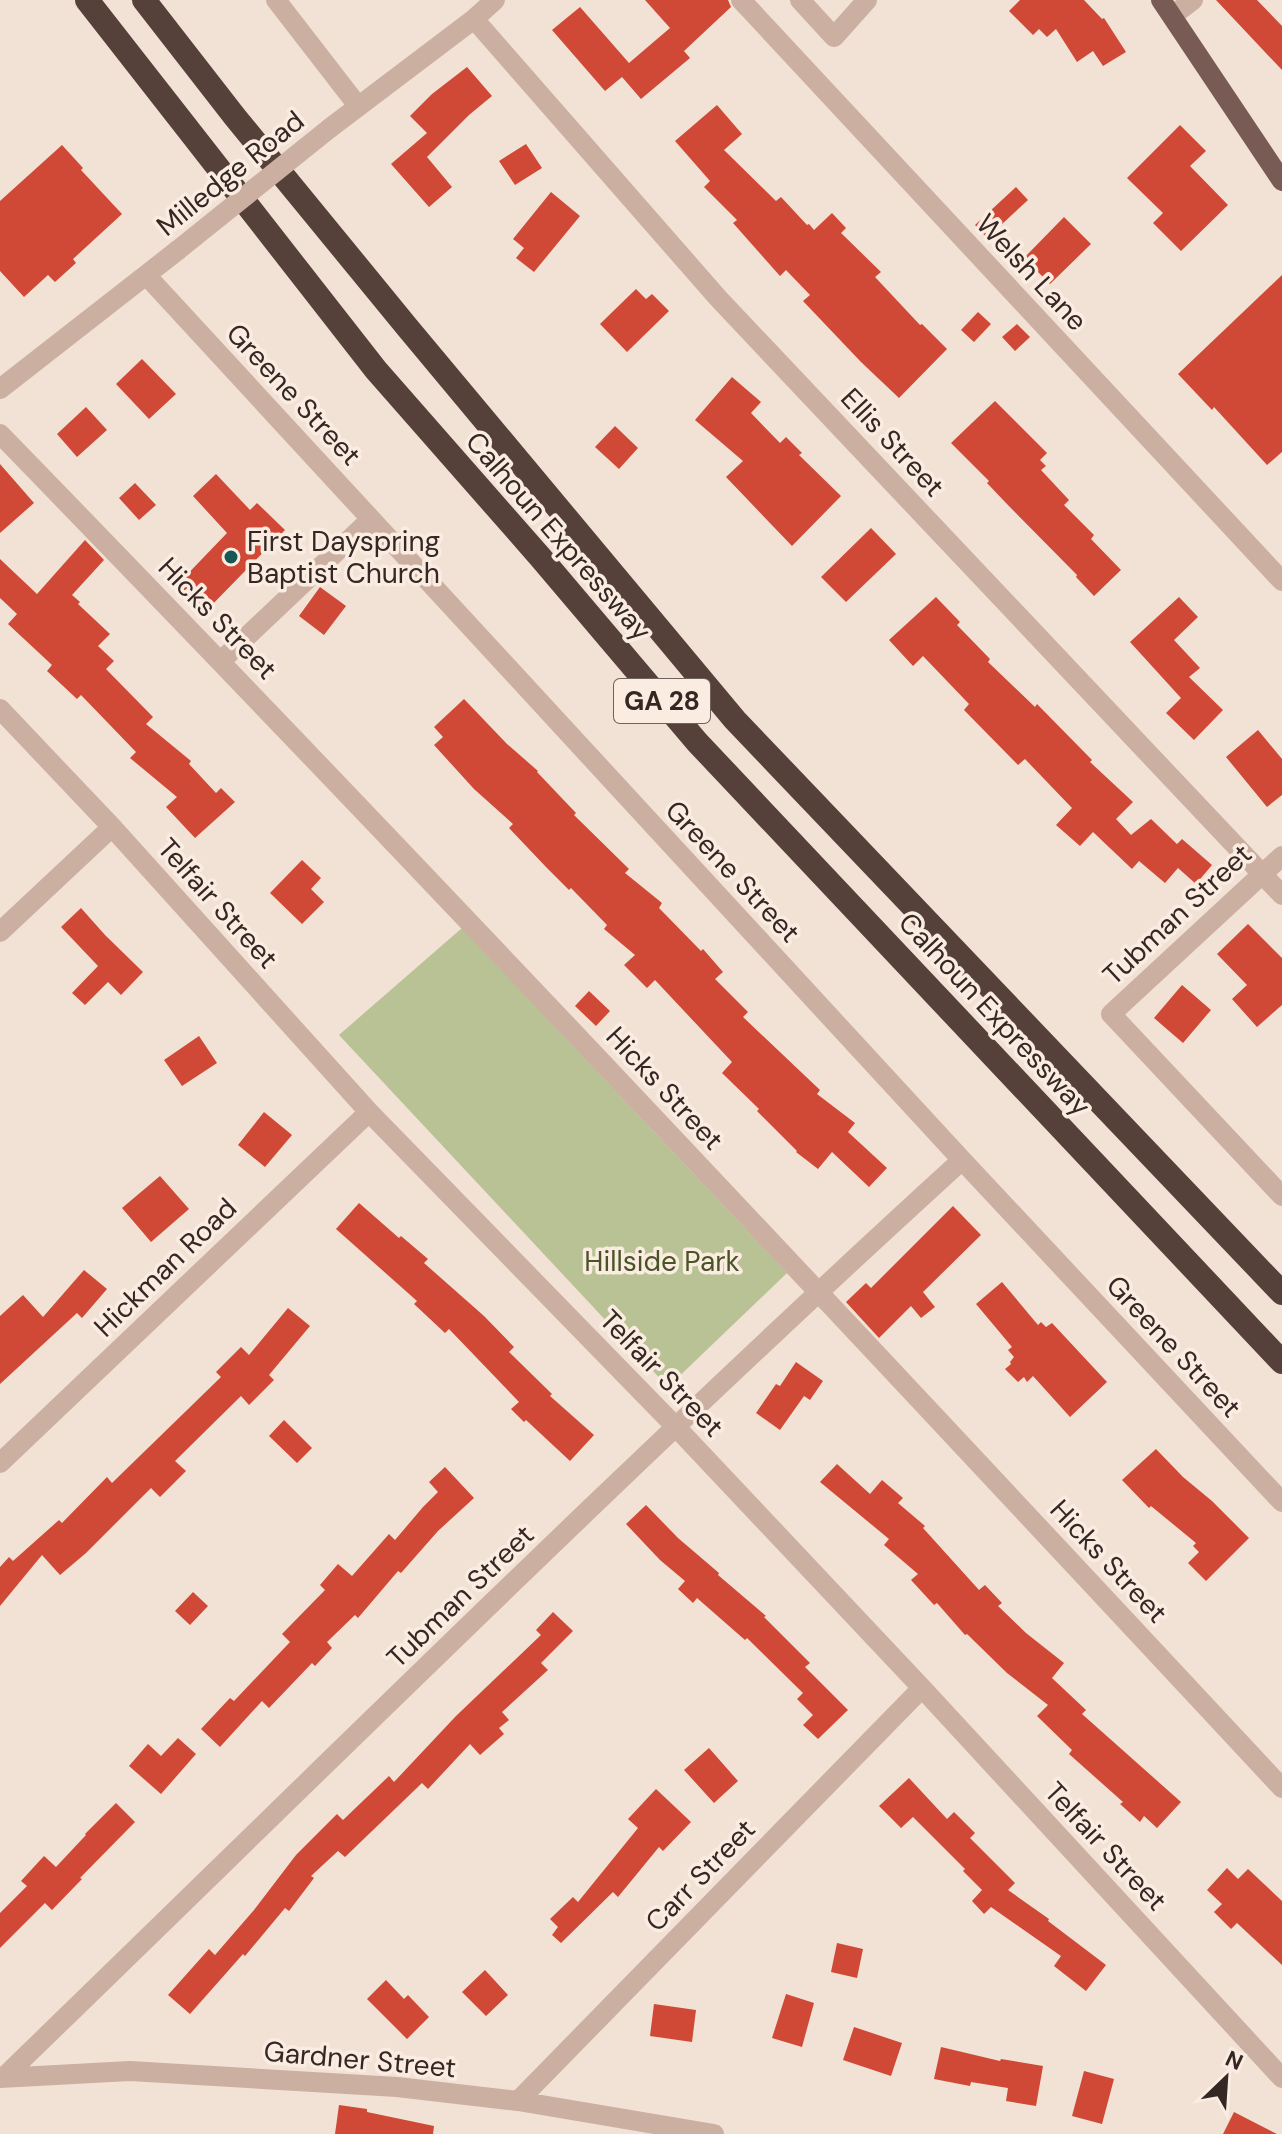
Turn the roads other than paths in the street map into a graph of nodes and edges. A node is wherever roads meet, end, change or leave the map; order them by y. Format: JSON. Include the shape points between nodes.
{"nodes":[{"id":1,"x":87,"y":0,"type":"edge"},
{"id":2,"x":144,"y":0,"type":"edge"},
{"id":3,"x":276,"y":0,"type":"edge"},
{"id":4,"x":495,"y":0,"type":"edge"},
{"id":5,"x":741,"y":0,"type":"edge"},
{"id":6,"x":800,"y":0,"type":"edge"},
{"id":7,"x":867,"y":0,"type":"edge"},
{"id":8,"x":1193,"y":0,"type":"edge"},
{"id":9,"x":1166,"y":8,"type":"edge"},
{"id":10,"x":474,"y":19,"type":"junction"},
{"id":11,"x":358,"y":106,"type":"junction"},
{"id":12,"x":1282,"y":181,"type":"edge"},
{"id":13,"x":146,"y":275,"type":"junction"},
{"id":14,"x":0,"y":389,"type":"edge"},
{"id":15,"x":0,"y":434,"type":"edge"},
{"id":16,"x":371,"y":519,"type":"junction"},
{"id":17,"x":1282,"y":581,"type":"edge"},
{"id":18,"x":221,"y":661,"type":"junction"},
{"id":19,"x":0,"y":709,"type":"edge"},
{"id":20,"x":112,"y":827,"type":"junction"},
{"id":21,"x":1282,"y":856,"type":"edge"},
{"id":22,"x":1262,"y":873,"type":"junction"},
{"id":23,"x":1282,"y":895,"type":"edge"},
{"id":24,"x":0,"y":932,"type":"edge"},
{"id":25,"x":369,"y":1112,"type":"junction"},
{"id":26,"x":962,"y":1160,"type":"junction"},
{"id":27,"x":1282,"y":1196,"type":"edge"},
{"id":28,"x":819,"y":1291,"type":"junction"},
{"id":29,"x":1282,"y":1293,"type":"edge"},
{"id":30,"x":1282,"y":1362,"type":"edge"},
{"id":31,"x":675,"y":1426,"type":"junction"},
{"id":32,"x":0,"y":1463,"type":"edge"},
{"id":33,"x":1282,"y":1502,"type":"edge"},
{"id":34,"x":922,"y":1688,"type":"junction"},
{"id":35,"x":1282,"y":1788,"type":"edge"},
{"id":36,"x":2,"y":2078,"type":"edge"},
{"id":37,"x":1282,"y":2078,"type":"edge"},
{"id":38,"x":518,"y":2101,"type":"junction"},
{"id":39,"x":675,"y":2131,"type":"edge"},
{"id":40,"x":714,"y":2134,"type":"edge"}],
"edges":[{"from":1,"to":30,"type":"highway","name":"Calhoun Expressway","number":"GA 28","via":[[376,370],[697,742]]},
{"from":2,"to":29,"type":"highway","name":"Calhoun Expressway","number":"GA 28","via":[[407,327],[735,720]]},
{"from":3,"to":11,"type":"street"},
{"from":4,"to":10,"type":"street","name":"Milledge Road"},
{"from":5,"to":17,"type":"street","name":"Welsh Lane"},
{"from":6,"to":7,"type":"street","via":[[834,37]]},
{"from":8,"to":9,"type":"street"},
{"from":9,"to":12,"type":"main road"},
{"from":10,"to":11,"type":"street","name":"Milledge Road"},
{"from":10,"to":22,"type":"street","name":"Ellis Street","via":[[718,298]]},
{"from":11,"to":13,"type":"street","name":"Milledge Road","bridge":true},
{"from":13,"to":14,"type":"street","name":"Milledge Road"},
{"from":13,"to":16,"type":"street","name":"Greene Street"},
{"from":15,"to":18,"type":"street","name":"Hicks Street"},
{"from":16,"to":18,"type":"street"},
{"from":16,"to":26,"type":"street","name":"Greene Street"},
{"from":18,"to":28,"type":"street","name":"Hicks Street"},
{"from":19,"to":20,"type":"street","name":"Telfair Street"},
{"from":20,"to":24,"type":"street"},
{"from":20,"to":25,"type":"street","name":"Telfair Street"},
{"from":21,"to":22,"type":"street","name":"Tubman Street"},
{"from":22,"to":23,"type":"street","name":"Ellis Street"},
{"from":22,"to":27,"type":"street","name":"Tubman Street","via":[[1111,1014]]},
{"from":25,"to":31,"type":"street","name":"Telfair Street"},
{"from":25,"to":32,"type":"street","name":"Hickman Road"},
{"from":26,"to":28,"type":"street","name":"Tubman Street"},
{"from":26,"to":33,"type":"street","name":"Greene Street"},
{"from":28,"to":31,"type":"street","name":"Tubman Street"},
{"from":28,"to":35,"type":"street","name":"Hicks Street"},
{"from":31,"to":34,"type":"street","name":"Telfair Street"},
{"from":31,"to":36,"type":"street","name":"Tubman Street"},
{"from":34,"to":37,"type":"street","name":"Telfair Street"},
{"from":34,"to":38,"type":"street","name":"Carr Street"},
{"from":36,"to":38,"type":"street","name":"Gardner Street","via":[[130,2071],[397,2087]]},
{"from":38,"to":39,"type":"street","name":"Gardner Street"},
{"from":39,"to":40,"type":"street","name":"Gardner Street"}]}
